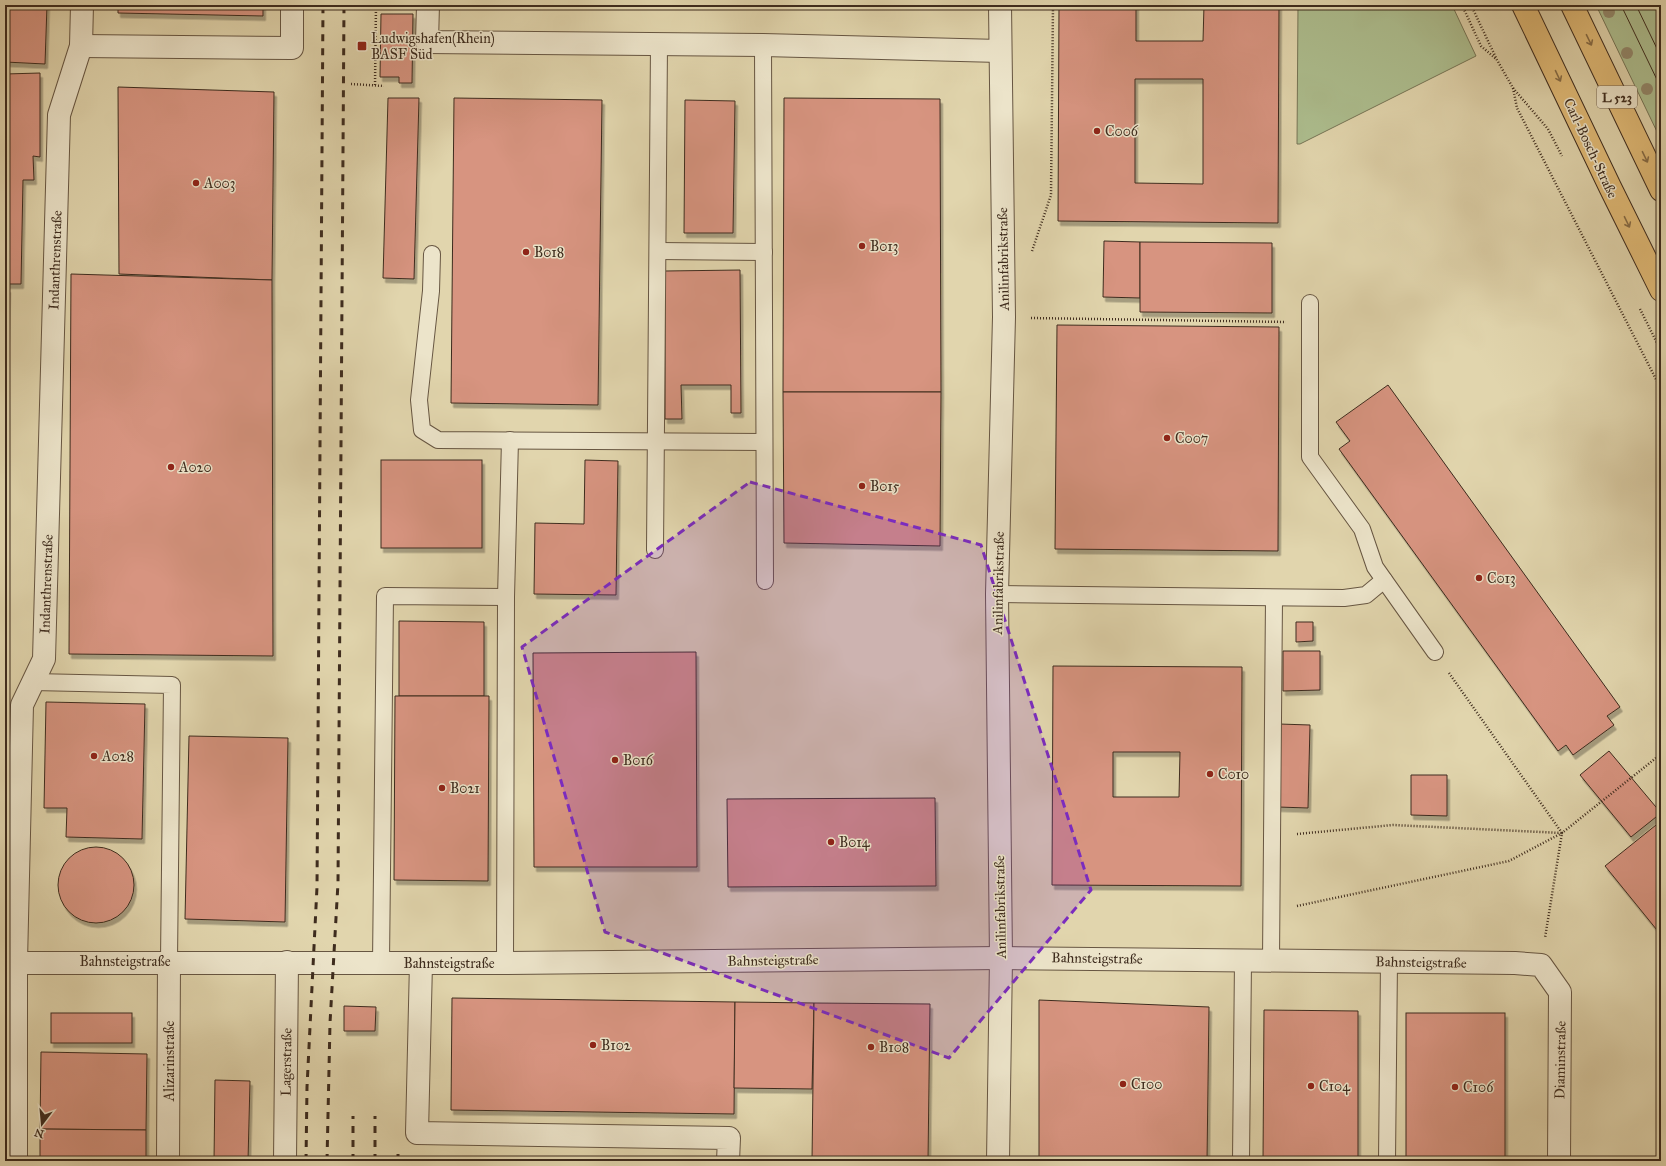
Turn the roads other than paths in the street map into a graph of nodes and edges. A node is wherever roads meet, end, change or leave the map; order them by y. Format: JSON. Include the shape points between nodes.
{"nodes":[{"id":1,"x":82,"y":5,"type":"edge"},
{"id":2,"x":292,"y":5,"type":"edge"},
{"id":3,"x":428,"y":5,"type":"edge"},
{"id":4,"x":1000,"y":5,"type":"edge"},
{"id":5,"x":1523,"y":5,"type":"edge"},
{"id":6,"x":1572,"y":5,"type":"edge"},
{"id":7,"x":659,"y":44,"type":"junction"},
{"id":8,"x":763,"y":45,"type":"junction"},
{"id":9,"x":81,"y":46,"type":"junction"},
{"id":10,"x":1000,"y":51,"type":"junction"},
{"id":11,"x":1661,"y":190,"type":"edge"},
{"id":12,"x":658,"y":251,"type":"junction"},
{"id":13,"x":764,"y":252,"type":"junction"},
{"id":14,"x":432,"y":254,"type":"dead end"},
{"id":15,"x":1661,"y":290,"type":"edge"},
{"id":16,"x":1310,"y":302,"type":"dead end"},
{"id":17,"x":510,"y":440,"type":"junction"},
{"id":18,"x":656,"y":441,"type":"junction"},
{"id":19,"x":764,"y":442,"type":"junction"},
{"id":20,"x":655,"y":550,"type":"dead end"},
{"id":21,"x":1384,"y":580,"type":"junction"},
{"id":22,"x":765,"y":581,"type":"dead end"},
{"id":23,"x":997,"y":594,"type":"junction"},
{"id":24,"x":506,"y":597,"type":"junction"},
{"id":25,"x":1274,"y":598,"type":"junction"},
{"id":26,"x":1435,"y":652,"type":"road end"},
{"id":27,"x":33,"y":682,"type":"junction"},
{"id":28,"x":1001,"y":958,"type":"junction"},
{"id":29,"x":1243,"y":960,"type":"junction"},
{"id":30,"x":1271,"y":960,"type":"junction"},
{"id":31,"x":169,"y":961,"type":"junction"},
{"id":32,"x":1389,"y":961,"type":"junction"},
{"id":33,"x":11,"y":962,"type":"edge"},
{"id":34,"x":287,"y":962,"type":"junction"},
{"id":35,"x":505,"y":962,"type":"junction"},
{"id":36,"x":381,"y":963,"type":"junction"},
{"id":37,"x":421,"y":963,"type":"junction"},
{"id":38,"x":1541,"y":965,"type":"joint"},
{"id":39,"x":16,"y":1161,"type":"edge"},
{"id":40,"x":168,"y":1161,"type":"edge"},
{"id":41,"x":285,"y":1161,"type":"edge"},
{"id":42,"x":728,"y":1161,"type":"edge"},
{"id":43,"x":998,"y":1161,"type":"edge"},
{"id":44,"x":1241,"y":1161,"type":"edge"},
{"id":45,"x":1387,"y":1161,"type":"edge"},
{"id":46,"x":1559,"y":1161,"type":"edge"}],
"edges":[{"from":1,"to":9,"type":"street","name":"Indanthrenstraße"},
{"from":2,"to":9,"type":"street","via":[[292,48]]},
{"from":3,"to":7,"type":"street","via":[[427,42]]},
{"from":4,"to":10,"type":"street","name":"Anilinfabrikstraße"},
{"from":5,"to":15,"type":"main road","name":"Carl-Bosch-Straße","one_way":true},
{"from":6,"to":11,"type":"main road","number":"L 523","one_way":true},
{"from":7,"to":8,"type":"street"},
{"from":7,"to":12,"type":"lane"},
{"from":8,"to":10,"type":"street"},
{"from":8,"to":13,"type":"lane"},
{"from":9,"to":27,"type":"street","name":"Indanthrenstraße","via":[[59,115],[44,659]]},
{"from":10,"to":23,"type":"street","name":"Anilinfabrikstraße","via":[[1004,317]]},
{"from":12,"to":13,"type":"lane"},
{"from":12,"to":18,"type":"lane"},
{"from":13,"to":19,"type":"lane"},
{"from":14,"to":17,"type":"lane","via":[[431,291],[418,400],[422,430],[438,440]]},
{"from":16,"to":21,"type":"lane","via":[[1310,457],[1362,529],[1375,567]]},
{"from":17,"to":18,"type":"lane"},
{"from":17,"to":24,"type":"lane"},
{"from":18,"to":19,"type":"lane"},
{"from":18,"to":20,"type":"lane"},
{"from":19,"to":22,"type":"lane"},
{"from":21,"to":25,"type":"lane","via":[[1366,595],[1344,598]]},
{"from":21,"to":26,"type":"lane"},
{"from":23,"to":25,"type":"lane"},
{"from":23,"to":28,"type":"street","name":"Anilinfabrikstraße"},
{"from":24,"to":35,"type":"lane"},
{"from":24,"to":36,"type":"lane","via":[[385,596]]},
{"from":25,"to":30,"type":"lane"},
{"from":27,"to":31,"type":"lane","via":[[172,685]]},
{"from":27,"to":33,"type":"street","name":"Indanthrenstraße","via":[[22,705]]},
{"from":28,"to":29,"type":"street","name":"Bahnsteigstraße"},
{"from":28,"to":35,"type":"street","name":"Bahnsteigstraße"},
{"from":28,"to":43,"type":"street","name":"Anilinfabrikstraße"},
{"from":29,"to":30,"type":"street","name":"Bahnsteigstraße"},
{"from":29,"to":44,"type":"lane"},
{"from":30,"to":32,"type":"street","name":"Bahnsteigstraße"},
{"from":31,"to":33,"type":"street","name":"Bahnsteigstraße"},
{"from":31,"to":34,"type":"street","name":"Bahnsteigstraße"},
{"from":31,"to":40,"type":"street","name":"Alizarinstraße"},
{"from":32,"to":38,"type":"street","name":"Bahnsteigstraße"},
{"from":32,"to":45,"type":"lane"},
{"from":33,"to":39,"type":"street","name":"Indanthrenstraße"},
{"from":34,"to":36,"type":"street","name":"Bahnsteigstraße"},
{"from":34,"to":41,"type":"street","name":"Lagerstraße"},
{"from":35,"to":37,"type":"street","name":"Bahnsteigstraße"},
{"from":36,"to":37,"type":"street","name":"Bahnsteigstraße"},
{"from":37,"to":42,"type":"street","via":[[417,1133],[729,1138]]},
{"from":38,"to":46,"type":"street","name":"Diaminstraße","via":[[1560,992]]}]}
